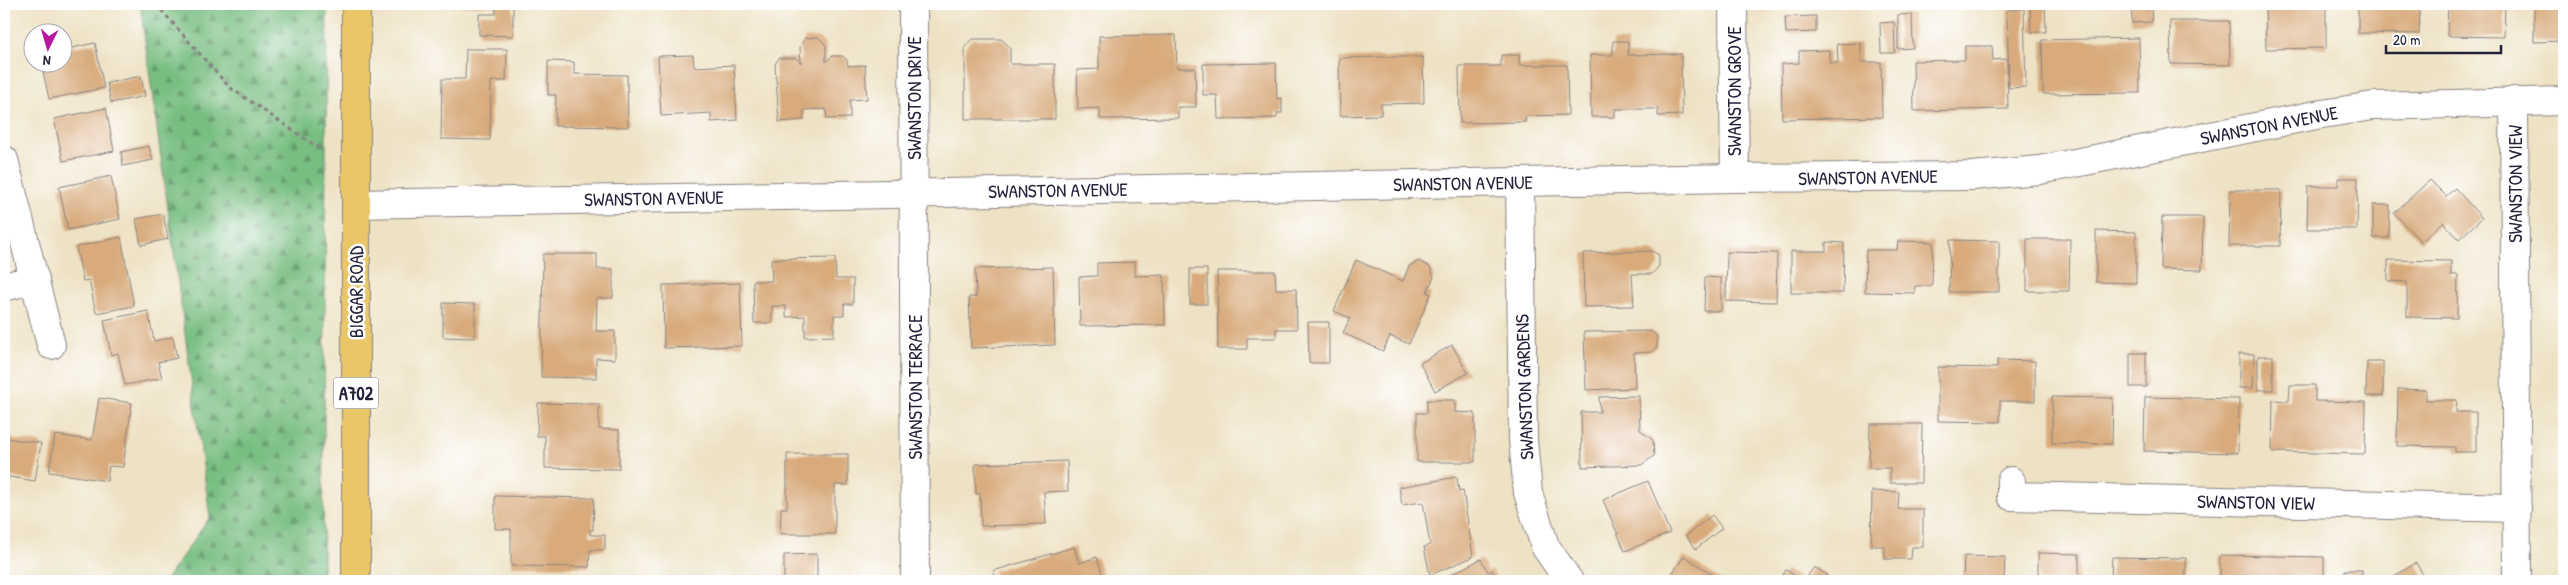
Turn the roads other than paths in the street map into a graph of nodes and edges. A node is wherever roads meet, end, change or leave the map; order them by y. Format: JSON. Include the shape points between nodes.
{"nodes":[{"id":1,"x":356,"y":4,"type":"edge"},
{"id":2,"x":913,"y":4,"type":"edge"},
{"id":3,"x":1733,"y":4,"type":"edge"},
{"id":4,"x":2514,"y":101,"type":"junction"},
{"id":5,"x":2564,"y":101,"type":"edge"},
{"id":6,"x":4,"y":160,"type":"edge"},
{"id":7,"x":1735,"y":178,"type":"junction"},
{"id":8,"x":1520,"y":182,"type":"junction"},
{"id":9,"x":914,"y":193,"type":"junction"},
{"id":10,"x":356,"y":204,"type":"junction"},
{"id":11,"x":35,"y":279,"type":"junction"},
{"id":12,"x":4,"y":287,"type":"edge"},
{"id":13,"x":51,"y":346,"type":"dead end"},
{"id":14,"x":2011,"y":481,"type":"dead end"},
{"id":15,"x":2517,"y":508,"type":"junction"},
{"id":16,"x":356,"y":581,"type":"edge"},
{"id":17,"x":915,"y":581,"type":"edge"},
{"id":18,"x":1569,"y":581,"type":"edge"},
{"id":19,"x":2517,"y":581,"type":"edge"}],
"edges":[{"from":1,"to":10,"type":"main road","name":"BIGGAR ROAD","number":"A702"},
{"from":2,"to":9,"type":"street","name":"SWANSTON DRIVE"},
{"from":3,"to":7,"type":"street","name":"SWANSTON GROVE"},
{"from":4,"to":5,"type":"street","name":"SWANSTON AVENUE"},
{"from":4,"to":7,"type":"street","name":"SWANSTON AVENUE","via":[[2373,106],[2040,170],[1972,176]]},
{"from":4,"to":15,"type":"street","name":"SWANSTON VIEW"},
{"from":6,"to":11,"type":"street"},
{"from":7,"to":8,"type":"street","name":"SWANSTON AVENUE"},
{"from":8,"to":9,"type":"street","name":"SWANSTON AVENUE"},
{"from":8,"to":18,"type":"street","name":"SWANSTON GARDENS","via":[[1523,440],[1528,493],[1545,546]]},
{"from":9,"to":10,"type":"street","name":"SWANSTON AVENUE"},
{"from":9,"to":17,"type":"street","name":"SWANSTON TERRACE"},
{"from":10,"to":16,"type":"main road","name":"BIGGAR ROAD","number":"A702"},
{"from":11,"to":12,"type":"street"},
{"from":11,"to":13,"type":"street"},
{"from":14,"to":15,"type":"street","name":"SWANSTON VIEW","via":[[2011,496]]},
{"from":15,"to":19,"type":"street","name":"SWANSTON VIEW"}]}
